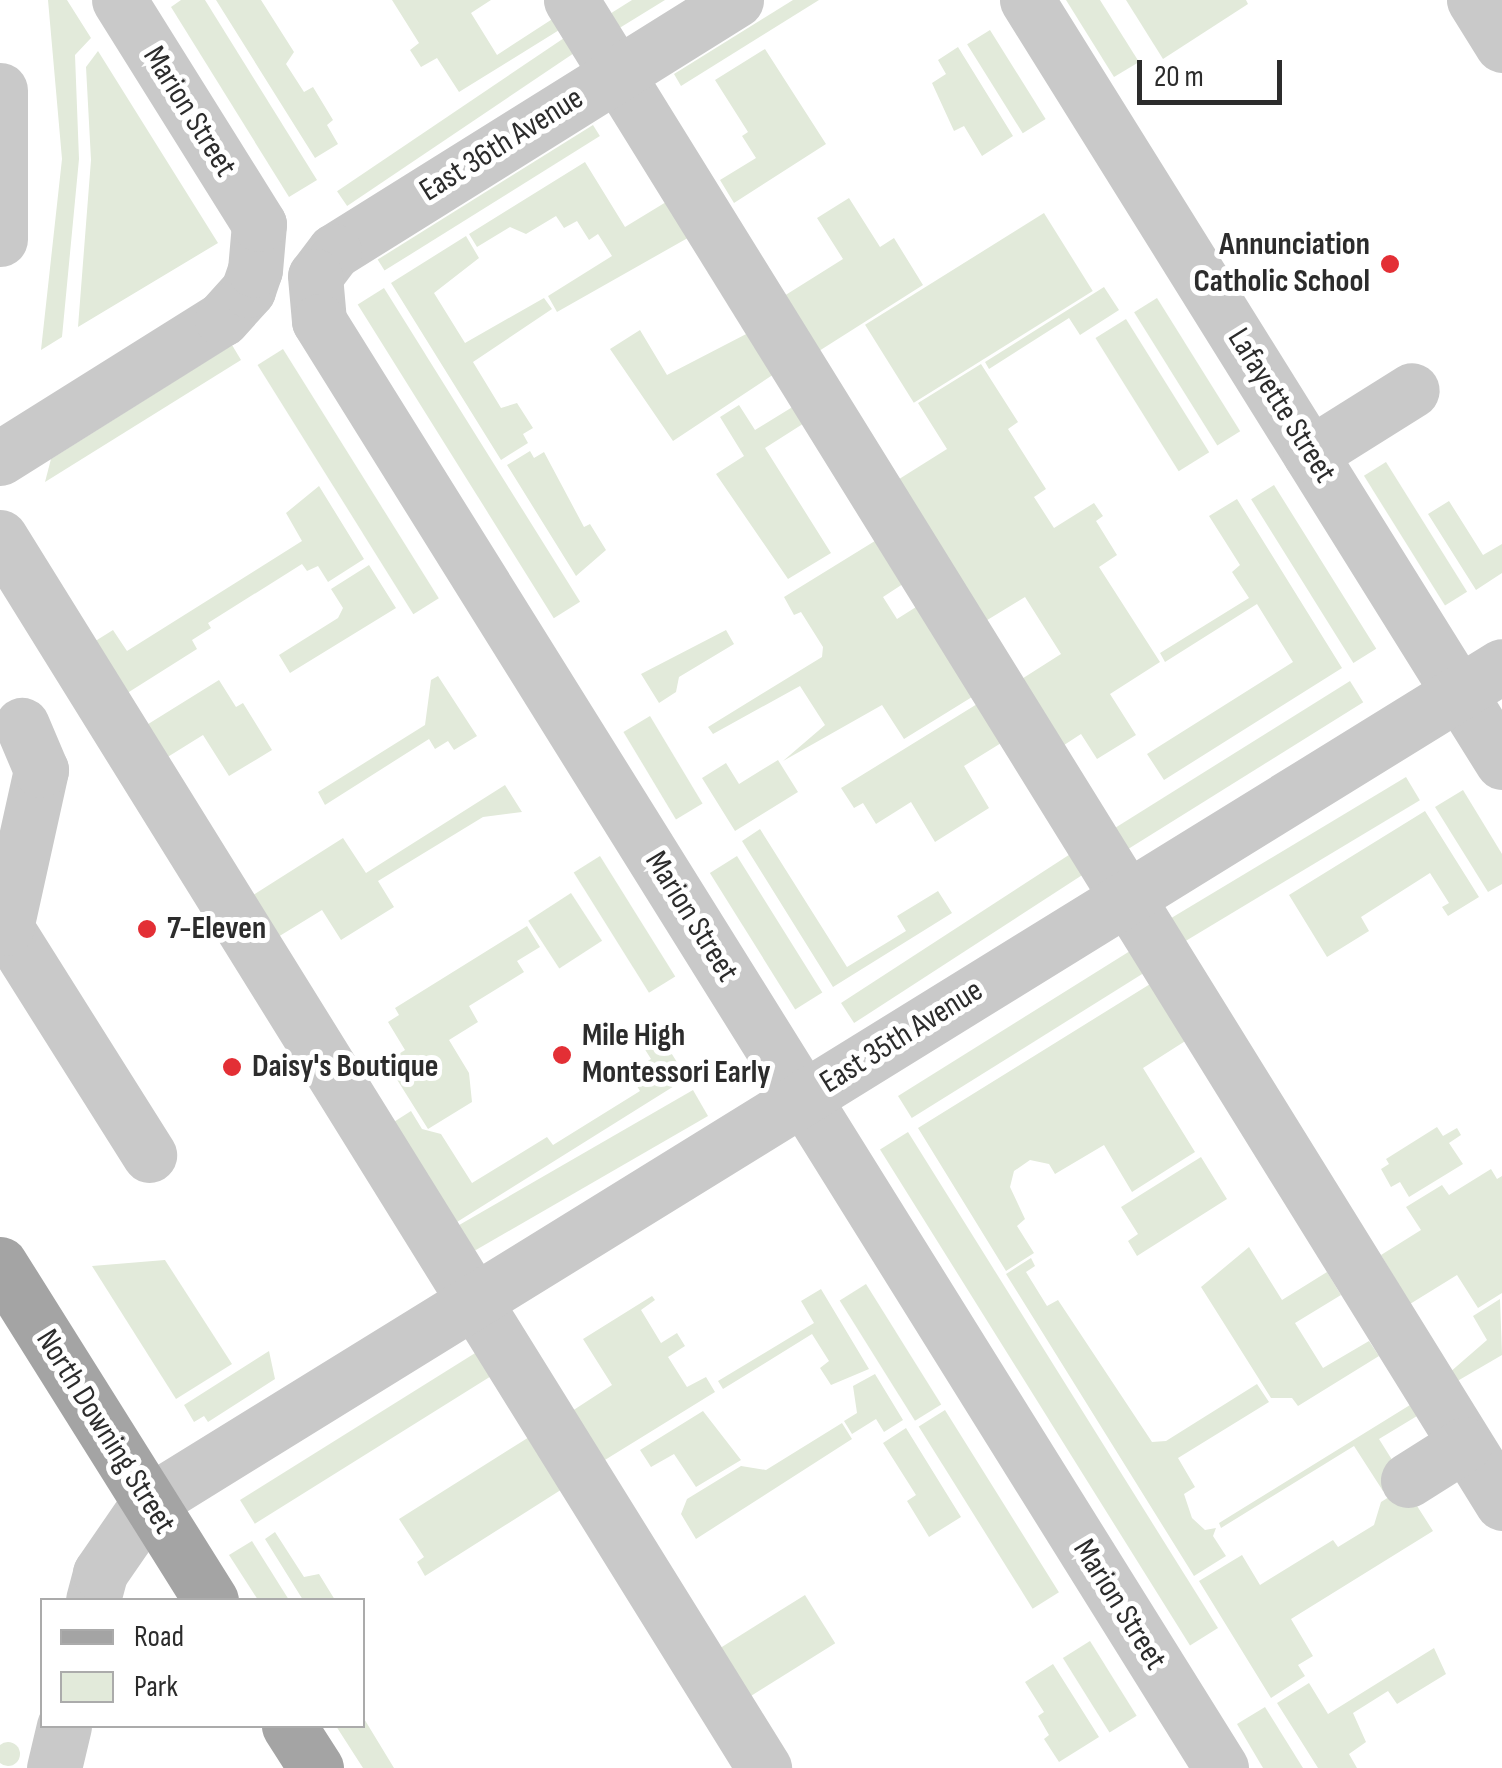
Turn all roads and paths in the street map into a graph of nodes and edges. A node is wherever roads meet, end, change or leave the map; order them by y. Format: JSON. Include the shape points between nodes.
{"nodes":[{"id":1,"x":120,"y":0,"type":"edge"},
{"id":2,"x":572,"y":0,"type":"edge"},
{"id":3,"x":736,"y":0,"type":"edge"},
{"id":4,"x":1028,"y":0,"type":"edge"},
{"id":5,"x":1474,"y":0,"type":"edge"},
{"id":6,"x":1502,"y":45,"type":"edge"},
{"id":7,"x":617,"y":74,"type":"junction"},
{"id":8,"x":0,"y":90,"type":"edge"},
{"id":9,"x":0,"y":239,"type":"edge"},
{"id":10,"x":320,"y":321,"type":"joint"},
{"id":11,"x":1412,"y":390,"type":"dead end"},
{"id":12,"x":1310,"y":454,"type":"junction"},
{"id":13,"x":0,"y":458,"type":"edge"},
{"id":14,"x":0,"y":537,"type":"edge"},
{"id":15,"x":1480,"y":679,"type":"edge"},
{"id":16,"x":91,"y":683,"type":"junction"},
{"id":17,"x":22,"y":725,"type":"junction"},
{"id":18,"x":1502,"y":762,"type":"edge"},
{"id":19,"x":0,"y":828,"type":"edge"},
{"id":20,"x":1127,"y":898,"type":"junction"},
{"id":21,"x":3,"y":923,"type":"edge"},
{"id":22,"x":804,"y":1098,"type":"junction"},
{"id":23,"x":148,"y":1155,"type":"dead end"},
{"id":24,"x":9,"y":1291,"type":"edge"},
{"id":25,"x":474,"y":1302,"type":"junction"},
{"id":26,"x":1465,"y":1444,"type":"junction"},
{"id":27,"x":1408,"y":1480,"type":"dead end"},
{"id":28,"x":149,"y":1502,"type":"junction"},
{"id":29,"x":1502,"y":1503,"type":"edge"},
{"id":30,"x":94,"y":1598,"type":"edge"},
{"id":31,"x":210,"y":1598,"type":"edge"},
{"id":32,"x":64,"y":1728,"type":"edge"},
{"id":33,"x":290,"y":1728,"type":"edge"},
{"id":34,"x":54,"y":1768,"type":"edge"},
{"id":35,"x":316,"y":1768,"type":"edge"},
{"id":36,"x":764,"y":1768,"type":"edge"},
{"id":37,"x":1221,"y":1768,"type":"edge"}],
"edges":[{"from":1,"to":13,"type":"street","name":"Marion Street","via":[[259,224],[248,290],[222,319]]},
{"from":2,"to":7,"type":"street"},
{"from":3,"to":7,"type":"street","name":"East 36th Avenue"},
{"from":4,"to":12,"type":"street","name":"Lafayette Street"},
{"from":5,"to":6,"type":"street"},
{"from":7,"to":10,"type":"street","name":"East 36th Avenue","via":[[334,251],[315,276]]},
{"from":7,"to":20,"type":"street"},
{"from":8,"to":9,"type":"street"},
{"from":10,"to":22,"type":"street","name":"Marion Street"},
{"from":11,"to":12,"type":"street"},
{"from":12,"to":15,"type":"street","name":"Lafayette Street"},
{"from":14,"to":16,"type":"street"},
{"from":15,"to":18,"type":"street","name":"Lafayette Street"},
{"from":15,"to":20,"type":"street","name":"East 35th Avenue"},
{"from":16,"to":17,"type":"street"},
{"from":16,"to":25,"type":"street"},
{"from":17,"to":19,"type":"street"},
{"from":17,"to":21,"type":"street","via":[[42,770]]},
{"from":20,"to":22,"type":"street","name":"East 35th Avenue"},
{"from":20,"to":26,"type":"street"},
{"from":21,"to":23,"type":"street"},
{"from":22,"to":25,"type":"street","name":"East 35th Avenue"},
{"from":22,"to":37,"type":"street","name":"Marion Street"},
{"from":24,"to":28,"type":"main road","name":"North Downing Street"},
{"from":25,"to":28,"type":"street","name":"East 35th Avenue"},
{"from":25,"to":36,"type":"street"},
{"from":26,"to":27,"type":"street"},
{"from":26,"to":29,"type":"street"},
{"from":28,"to":30,"type":"street","via":[[100,1573]]},
{"from":28,"to":31,"type":"main road","name":"North Downing Street"},
{"from":32,"to":34,"type":"street"},
{"from":33,"to":35,"type":"main road"}]}
